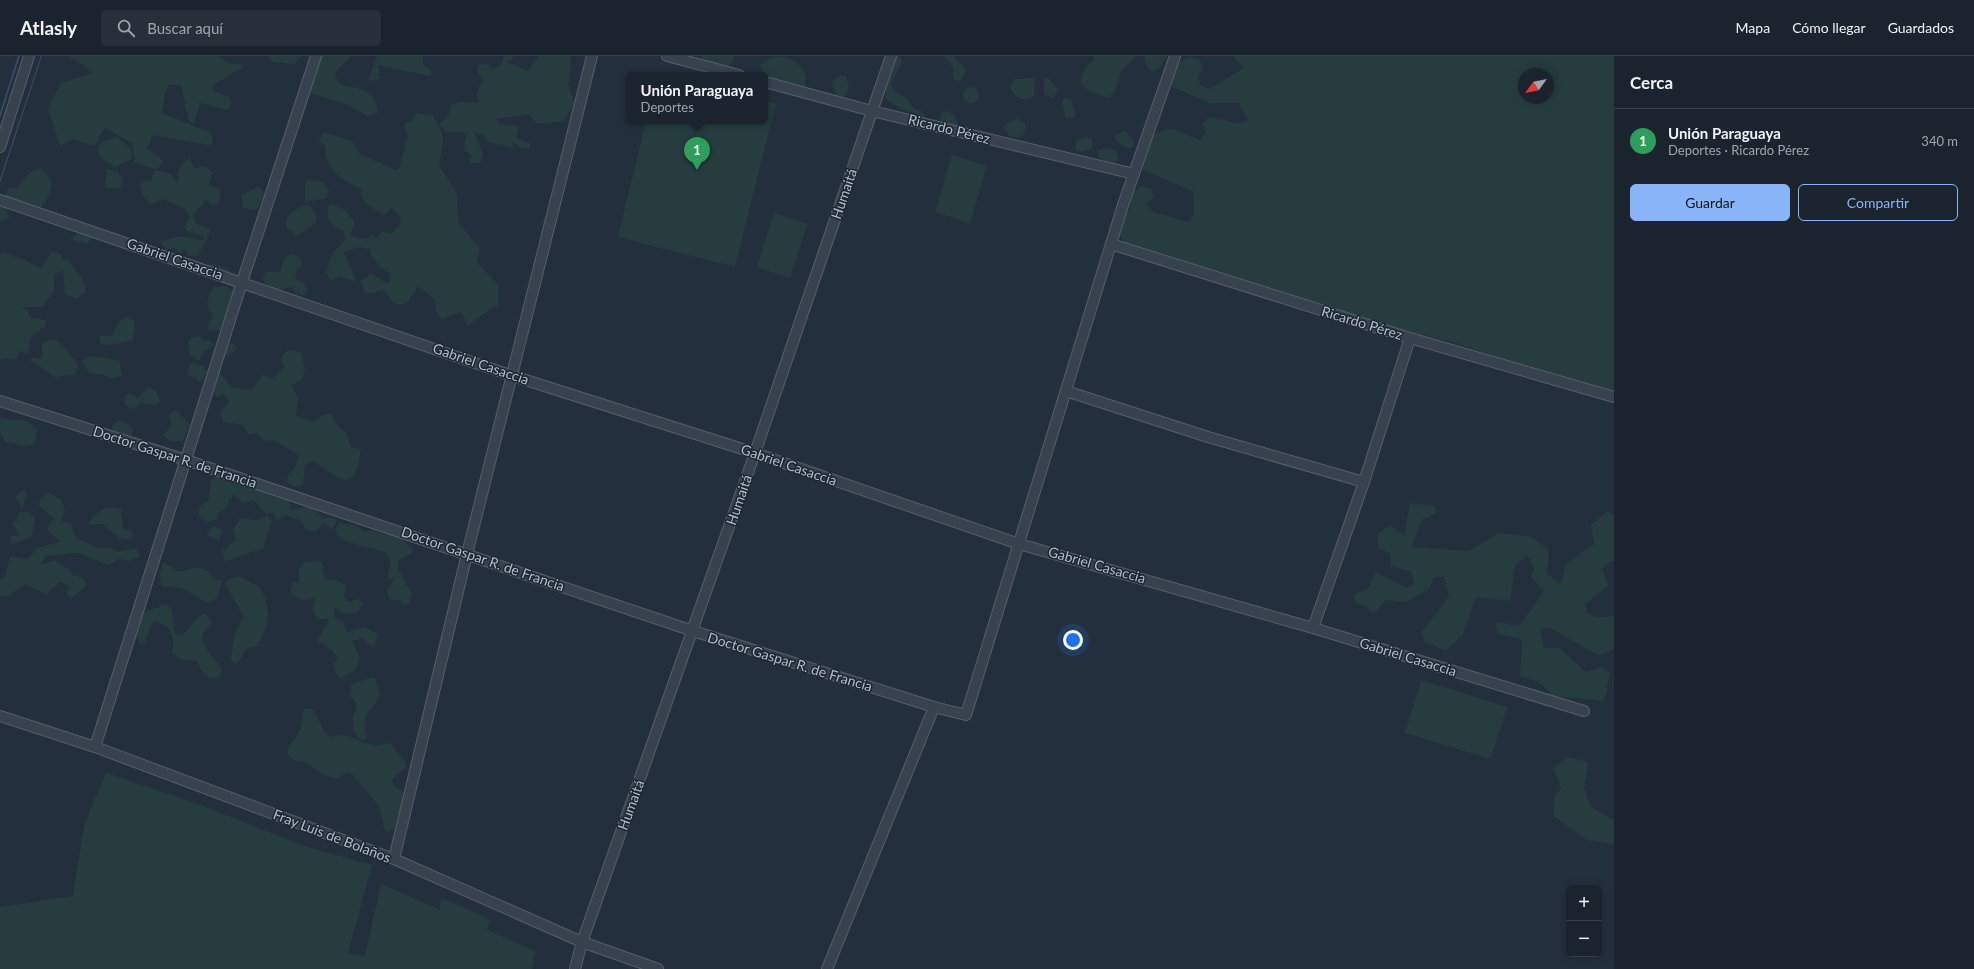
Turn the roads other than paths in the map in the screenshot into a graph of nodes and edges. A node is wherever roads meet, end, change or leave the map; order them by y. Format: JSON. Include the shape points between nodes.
{"nodes":[{"id":1,"x":29,"y":56,"type":"edge"},
{"id":2,"x":316,"y":56,"type":"edge"},
{"id":3,"x":592,"y":56,"type":"edge"},
{"id":4,"x":667,"y":56,"type":"edge"},
{"id":5,"x":891,"y":56,"type":"edge"},
{"id":6,"x":1175,"y":56,"type":"edge"},
{"id":7,"x":728,"y":72,"type":"edge"},
{"id":8,"x":768,"y":83,"type":"edge"},
{"id":9,"x":872,"y":111,"type":"junction"},
{"id":10,"x":0,"y":147,"type":"edge"},
{"id":11,"x":1134,"y":174,"type":"junction"},
{"id":12,"x":0,"y":200,"type":"edge"},
{"id":13,"x":1111,"y":244,"type":"junction"},
{"id":14,"x":242,"y":282,"type":"junction"},
{"id":15,"x":1410,"y":338,"type":"junction"},
{"id":16,"x":513,"y":376,"type":"junction"},
{"id":17,"x":1066,"y":391,"type":"junction"},
{"id":18,"x":1614,"y":397,"type":"edge"},
{"id":19,"x":0,"y":401,"type":"edge"},
{"id":20,"x":755,"y":453,"type":"junction"},
{"id":21,"x":186,"y":460,"type":"junction"},
{"id":22,"x":1364,"y":482,"type":"junction"},
{"id":23,"x":1019,"y":544,"type":"junction"},
{"id":24,"x":467,"y":554,"type":"junction"},
{"id":25,"x":1313,"y":628,"type":"junction"},
{"id":26,"x":693,"y":631,"type":"junction"},
{"id":27,"x":934,"y":707,"type":"junction"},
{"id":28,"x":1584,"y":711,"type":"dead end"},
{"id":29,"x":0,"y":716,"type":"edge"},
{"id":30,"x":95,"y":747,"type":"junction"},
{"id":31,"x":394,"y":859,"type":"junction"},
{"id":32,"x":582,"y":942,"type":"junction"},
{"id":33,"x":575,"y":969,"type":"edge"},
{"id":34,"x":658,"y":969,"type":"edge"},
{"id":35,"x":826,"y":969,"type":"edge"}],
"edges":[{"from":1,"to":10,"type":"street"},
{"from":2,"to":14,"type":"street"},
{"from":3,"to":16,"type":"street"},
{"from":4,"to":7,"type":"street"},
{"from":5,"to":9,"type":"street","name":"Humaitá"},
{"from":6,"to":11,"type":"street"},
{"from":8,"to":9,"type":"street","name":"Ricardo Pérez"},
{"from":9,"to":11,"type":"street","name":"Ricardo Pérez"},
{"from":9,"to":20,"type":"street","name":"Humaitá"},
{"from":11,"to":13,"type":"street"},
{"from":12,"to":14,"type":"street","name":"Gabriel Casaccia"},
{"from":13,"to":15,"type":"street","name":"Ricardo Pérez"},
{"from":13,"to":17,"type":"street"},
{"from":14,"to":16,"type":"street","name":"Gabriel Casaccia"},
{"from":14,"to":21,"type":"street"},
{"from":15,"to":18,"type":"street","name":"Ricardo Pérez"},
{"from":15,"to":22,"type":"street"},
{"from":16,"to":20,"type":"street","name":"Gabriel Casaccia"},
{"from":16,"to":24,"type":"street"},
{"from":17,"to":22,"type":"street","via":[[1208,437]]},
{"from":17,"to":23,"type":"street"},
{"from":19,"to":21,"type":"street","name":"Doctor Gaspar R. de Francia"},
{"from":20,"to":23,"type":"street","name":"Gabriel Casaccia"},
{"from":20,"to":26,"type":"street","name":"Humaitá"},
{"from":21,"to":24,"type":"street","name":"Doctor Gaspar R. de Francia"},
{"from":21,"to":30,"type":"street"},
{"from":22,"to":25,"type":"street"},
{"from":23,"to":25,"type":"street","name":"Gabriel Casaccia"},
{"from":23,"to":27,"type":"street","name":"Doctor Gaspar R. de Francia","via":[[966,715]]},
{"from":24,"to":26,"type":"street","name":"Doctor Gaspar R. de Francia"},
{"from":24,"to":31,"type":"street"},
{"from":25,"to":28,"type":"street","name":"Gabriel Casaccia"},
{"from":26,"to":27,"type":"street","name":"Doctor Gaspar R. de Francia"},
{"from":26,"to":32,"type":"street","name":"Humaitá"},
{"from":27,"to":35,"type":"street"},
{"from":29,"to":30,"type":"street","name":"Fray Luis de Bolaños"},
{"from":30,"to":31,"type":"street","name":"Fray Luis de Bolaños"},
{"from":31,"to":32,"type":"street","name":"Fray Luis de Bolaños"},
{"from":32,"to":33,"type":"street","name":"Humaitá"},
{"from":32,"to":34,"type":"street","name":"Fray Luis de Bolaños"}]}
